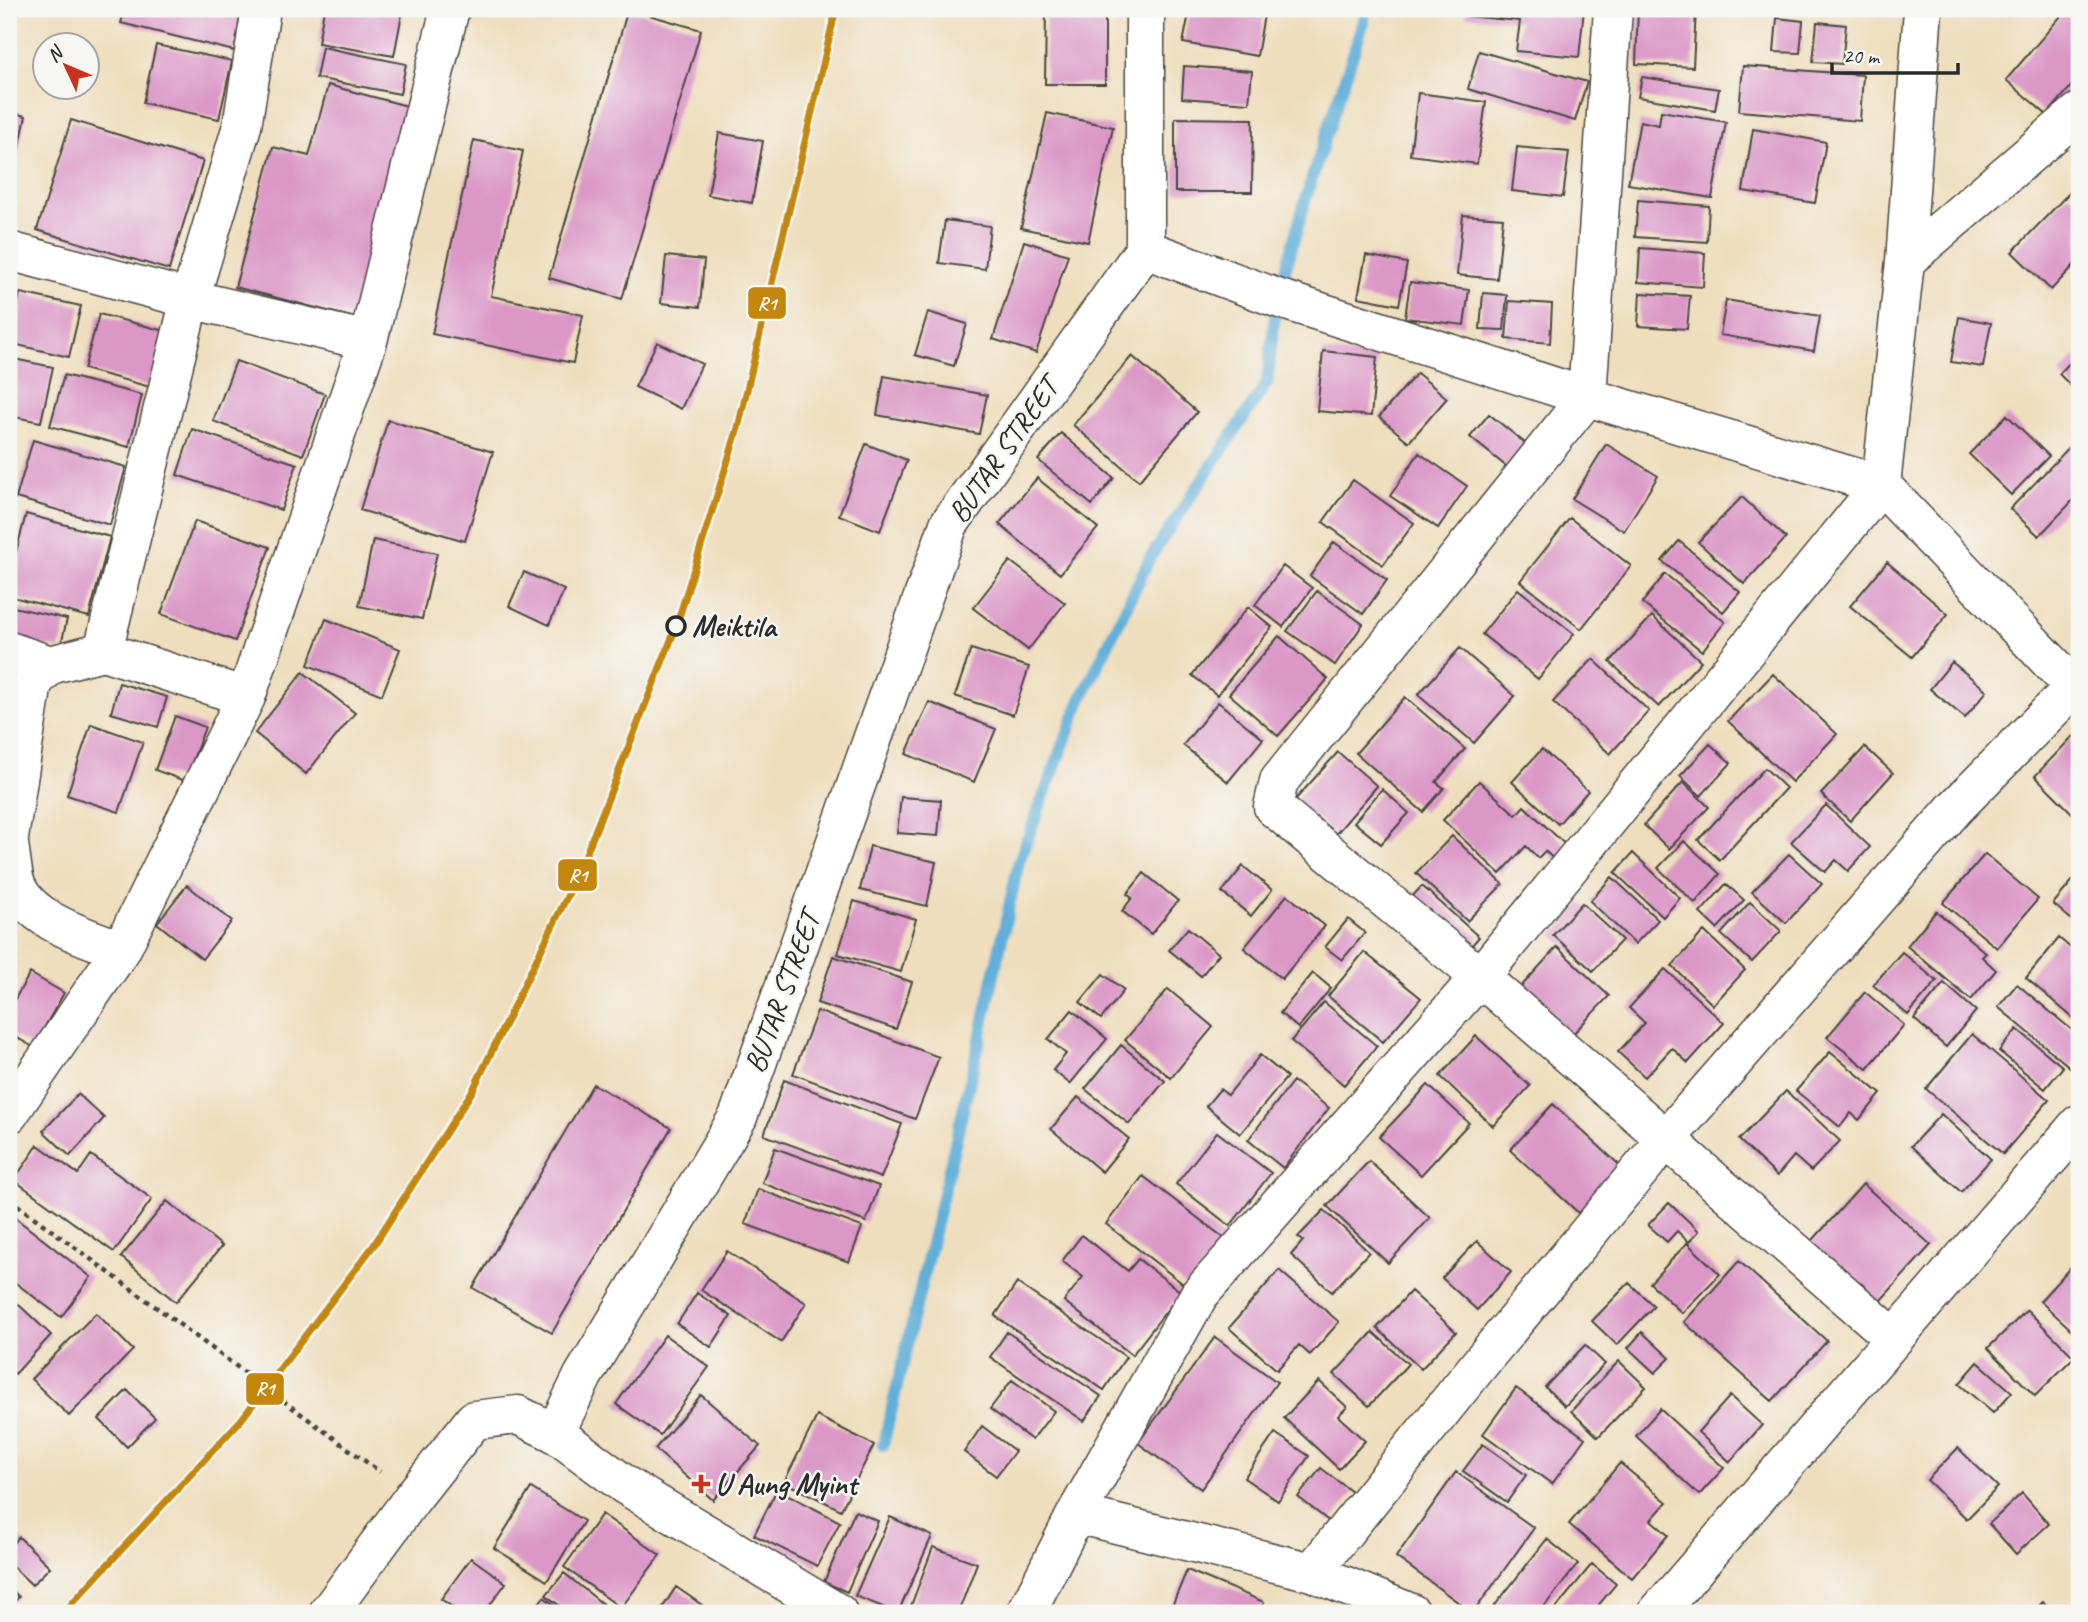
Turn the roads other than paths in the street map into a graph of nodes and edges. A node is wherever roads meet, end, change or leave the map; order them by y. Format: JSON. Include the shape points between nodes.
{"nodes":[{"id":1,"x":261,"y":9,"type":"edge"},
{"id":2,"x":450,"y":9,"type":"edge"},
{"id":3,"x":1145,"y":9,"type":"edge"},
{"id":4,"x":1612,"y":9,"type":"edge"},
{"id":5,"x":1923,"y":9,"type":"edge"},
{"id":6,"x":2079,"y":113,"type":"edge"},
{"id":7,"x":1146,"y":249,"type":"junction"},
{"id":8,"x":9,"y":251,"type":"edge"},
{"id":9,"x":1905,"y":261,"type":"junction"},
{"id":10,"x":190,"y":299,"type":"junction"},
{"id":11,"x":368,"y":341,"type":"junction"},
{"id":12,"x":1587,"y":397,"type":"junction"},
{"id":13,"x":1881,"y":485,"type":"junction"},
{"id":14,"x":9,"y":651,"type":"edge"},
{"id":15,"x":103,"y":651,"type":"junction"},
{"id":16,"x":50,"y":665,"type":"junction"},
{"id":17,"x":2078,"y":687,"type":"edge"},
{"id":18,"x":246,"y":696,"type":"junction"},
{"id":19,"x":9,"y":838,"type":"edge"},
{"id":20,"x":9,"y":844,"type":"edge"},
{"id":21,"x":121,"y":950,"type":"junction"},
{"id":22,"x":1480,"y":977,"type":"junction"},
{"id":23,"x":9,"y":1114,"type":"edge"},
{"id":24,"x":2079,"y":1124,"type":"edge"},
{"id":25,"x":1666,"y":1139,"type":"junction"},
{"id":26,"x":1894,"y":1338,"type":"junction"},
{"id":27,"x":555,"y":1433,"type":"junction"},
{"id":28,"x":1076,"y":1514,"type":"junction"},
{"id":29,"x":1312,"y":1572,"type":"junction"},
{"id":30,"x":328,"y":1613,"type":"edge"},
{"id":31,"x":838,"y":1613,"type":"edge"},
{"id":32,"x":1026,"y":1613,"type":"edge"},
{"id":33,"x":1411,"y":1613,"type":"edge"},
{"id":34,"x":1657,"y":1613,"type":"edge"}],
"edges":[{"from":1,"to":10,"type":"street","via":[[242,126]]},
{"from":2,"to":11,"type":"street"},
{"from":3,"to":7,"type":"street"},
{"from":4,"to":12,"type":"street"},
{"from":5,"to":9,"type":"street"},
{"from":6,"to":9,"type":"street"},
{"from":7,"to":12,"type":"street","via":[[1277,298]]},
{"from":7,"to":27,"type":"street","name":"BUTAR STREET","via":[[949,524],[738,1117],[583,1376]]},
{"from":8,"to":10,"type":"street"},
{"from":9,"to":13,"type":"street"},
{"from":10,"to":11,"type":"street"},
{"from":10,"to":15,"type":"street"},
{"from":11,"to":18,"type":"street"},
{"from":12,"to":13,"type":"street"},
{"from":12,"to":22,"type":"street","via":[[1279,781],[1273,807]]},
{"from":13,"to":17,"type":"street"},
{"from":13,"to":22,"type":"street"},
{"from":14,"to":16,"type":"street"},
{"from":15,"to":16,"type":"street"},
{"from":15,"to":18,"type":"street"},
{"from":16,"to":19,"type":"street","via":[[33,682]]},
{"from":17,"to":25,"type":"street","via":[[1955,808]]},
{"from":18,"to":21,"type":"street"},
{"from":20,"to":21,"type":"street","via":[[16,884],[34,910],[64,928]]},
{"from":21,"to":23,"type":"street"},
{"from":22,"to":25,"type":"street"},
{"from":22,"to":28,"type":"street","via":[[1199,1295]]},
{"from":24,"to":26,"type":"street"},
{"from":25,"to":26,"type":"street"},
{"from":25,"to":29,"type":"street"},
{"from":26,"to":34,"type":"street"},
{"from":27,"to":30,"type":"street","via":[[518,1415],[474,1420]]},
{"from":27,"to":31,"type":"street","via":[[625,1485]]},
{"from":28,"to":29,"type":"street"},
{"from":28,"to":32,"type":"street"},
{"from":29,"to":33,"type":"street"}]}
